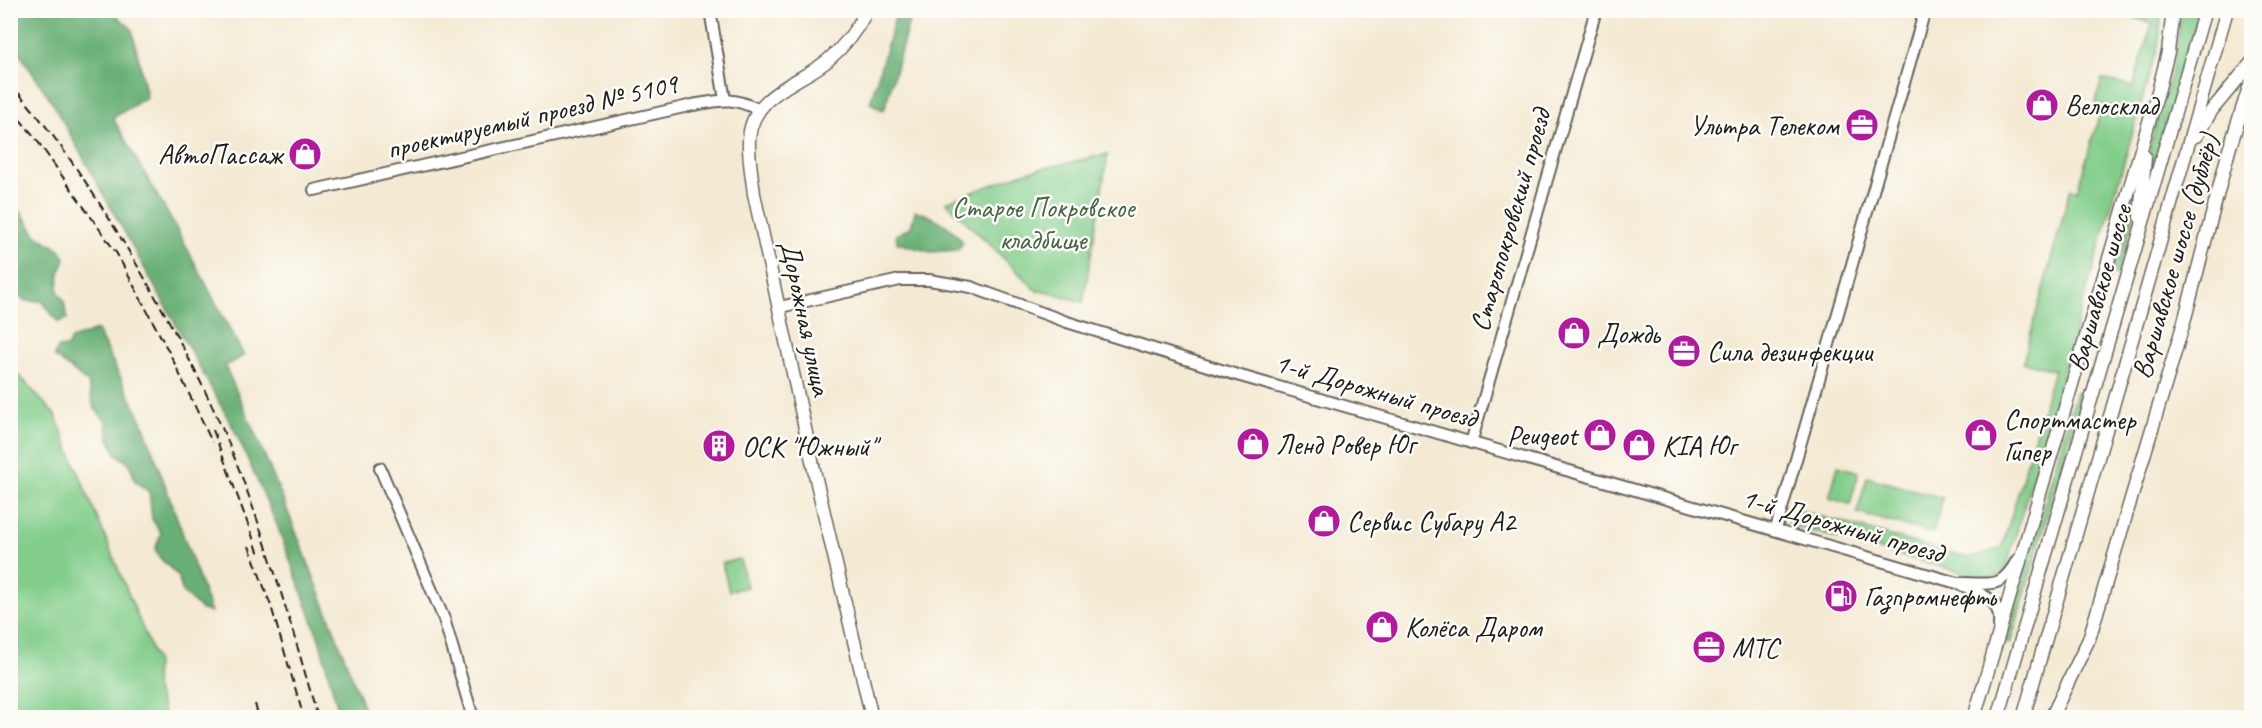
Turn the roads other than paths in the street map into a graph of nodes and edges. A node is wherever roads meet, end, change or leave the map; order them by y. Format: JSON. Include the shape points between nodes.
{"nodes":[{"id":1,"x":710,"y":10,"type":"edge"},
{"id":2,"x":867,"y":10,"type":"edge"},
{"id":3,"x":1596,"y":10,"type":"edge"},
{"id":4,"x":1925,"y":10,"type":"edge"},
{"id":5,"x":2173,"y":10,"type":"edge"},
{"id":6,"x":2205,"y":10,"type":"edge"},
{"id":7,"x":2227,"y":10,"type":"edge"},
{"id":8,"x":2252,"y":62,"type":"edge"},
{"id":9,"x":2252,"y":78,"type":"edge"},
{"id":10,"x":725,"y":100,"type":"junction"},
{"id":11,"x":759,"y":110,"type":"junction"},
{"id":12,"x":2146,"y":133,"type":"junction"},
{"id":13,"x":2186,"y":153,"type":"junction"},
{"id":14,"x":314,"y":190,"type":"dead end"},
{"id":15,"x":2138,"y":242,"type":"junction"},
{"id":16,"x":780,"y":307,"type":"junction"},
{"id":17,"x":1471,"y":443,"type":"junction"},
{"id":18,"x":380,"y":468,"type":"dead end"},
{"id":19,"x":1776,"y":530,"type":"junction"},
{"id":20,"x":2024,"y":548,"type":"junction"},
{"id":21,"x":1957,"y":583,"type":"junction"},
{"id":22,"x":1997,"y":640,"type":"junction"},
{"id":23,"x":473,"y":717,"type":"edge"},
{"id":24,"x":872,"y":717,"type":"edge"},
{"id":25,"x":1974,"y":717,"type":"edge"},
{"id":26,"x":1998,"y":717,"type":"edge"},
{"id":27,"x":2024,"y":717,"type":"edge"},
{"id":28,"x":2051,"y":717,"type":"edge"}],
"edges":[{"from":1,"to":10,"type":"street"},
{"from":2,"to":11,"type":"main road","name":"Дорожная улица","via":[[842,47],[768,99]]},
{"from":3,"to":17,"type":"street","name":"Старопокровский проезд"},
{"from":4,"to":19,"type":"street"},
{"from":5,"to":12,"type":"main road","via":[[2168,52]]},
{"from":6,"to":15,"type":"main road","name":"Варшавское шоссе"},
{"from":7,"to":13,"type":"main road","name":"Варшавское шоссе"},
{"from":8,"to":13,"type":"main road","via":[[2212,110]]},
{"from":9,"to":28,"type":"main road","name":"Варшавское шоссе (дублёр)","via":[[2089,639]]},
{"from":10,"to":11,"type":"street","name":"проектируемый проезд № 5109","via":[[742,101]]},
{"from":10,"to":14,"type":"street","name":"проектируемый проезд № 5109"},
{"from":11,"to":16,"type":"main road","name":"Дорожная улица","via":[[749,137],[749,158]]},
{"from":12,"to":15,"type":"main road"},
{"from":12,"to":20,"type":"main road"},
{"from":13,"to":27,"type":"main road","name":"Варшавское шоссе"},
{"from":15,"to":26,"type":"main road","name":"Варшавское шоссе"},
{"from":16,"to":17,"type":"street","name":"1-й Дорожный проезд","via":[[900,280],[953,283],[1067,322]]},
{"from":16,"to":24,"type":"main road","name":"Дорожная улица"},
{"from":17,"to":19,"type":"street","name":"1-й Дорожный проезд"},
{"from":18,"to":23,"type":"street","via":[[444,619]]},
{"from":19,"to":21,"type":"street","name":"1-й Дорожный проезд"},
{"from":20,"to":21,"type":"street","via":[[2003,580],[1990,584]]},
{"from":20,"to":22,"type":"main road"},
{"from":21,"to":22,"type":"street","via":[[1991,599],[1997,606]]},
{"from":22,"to":25,"type":"main road"}]}
